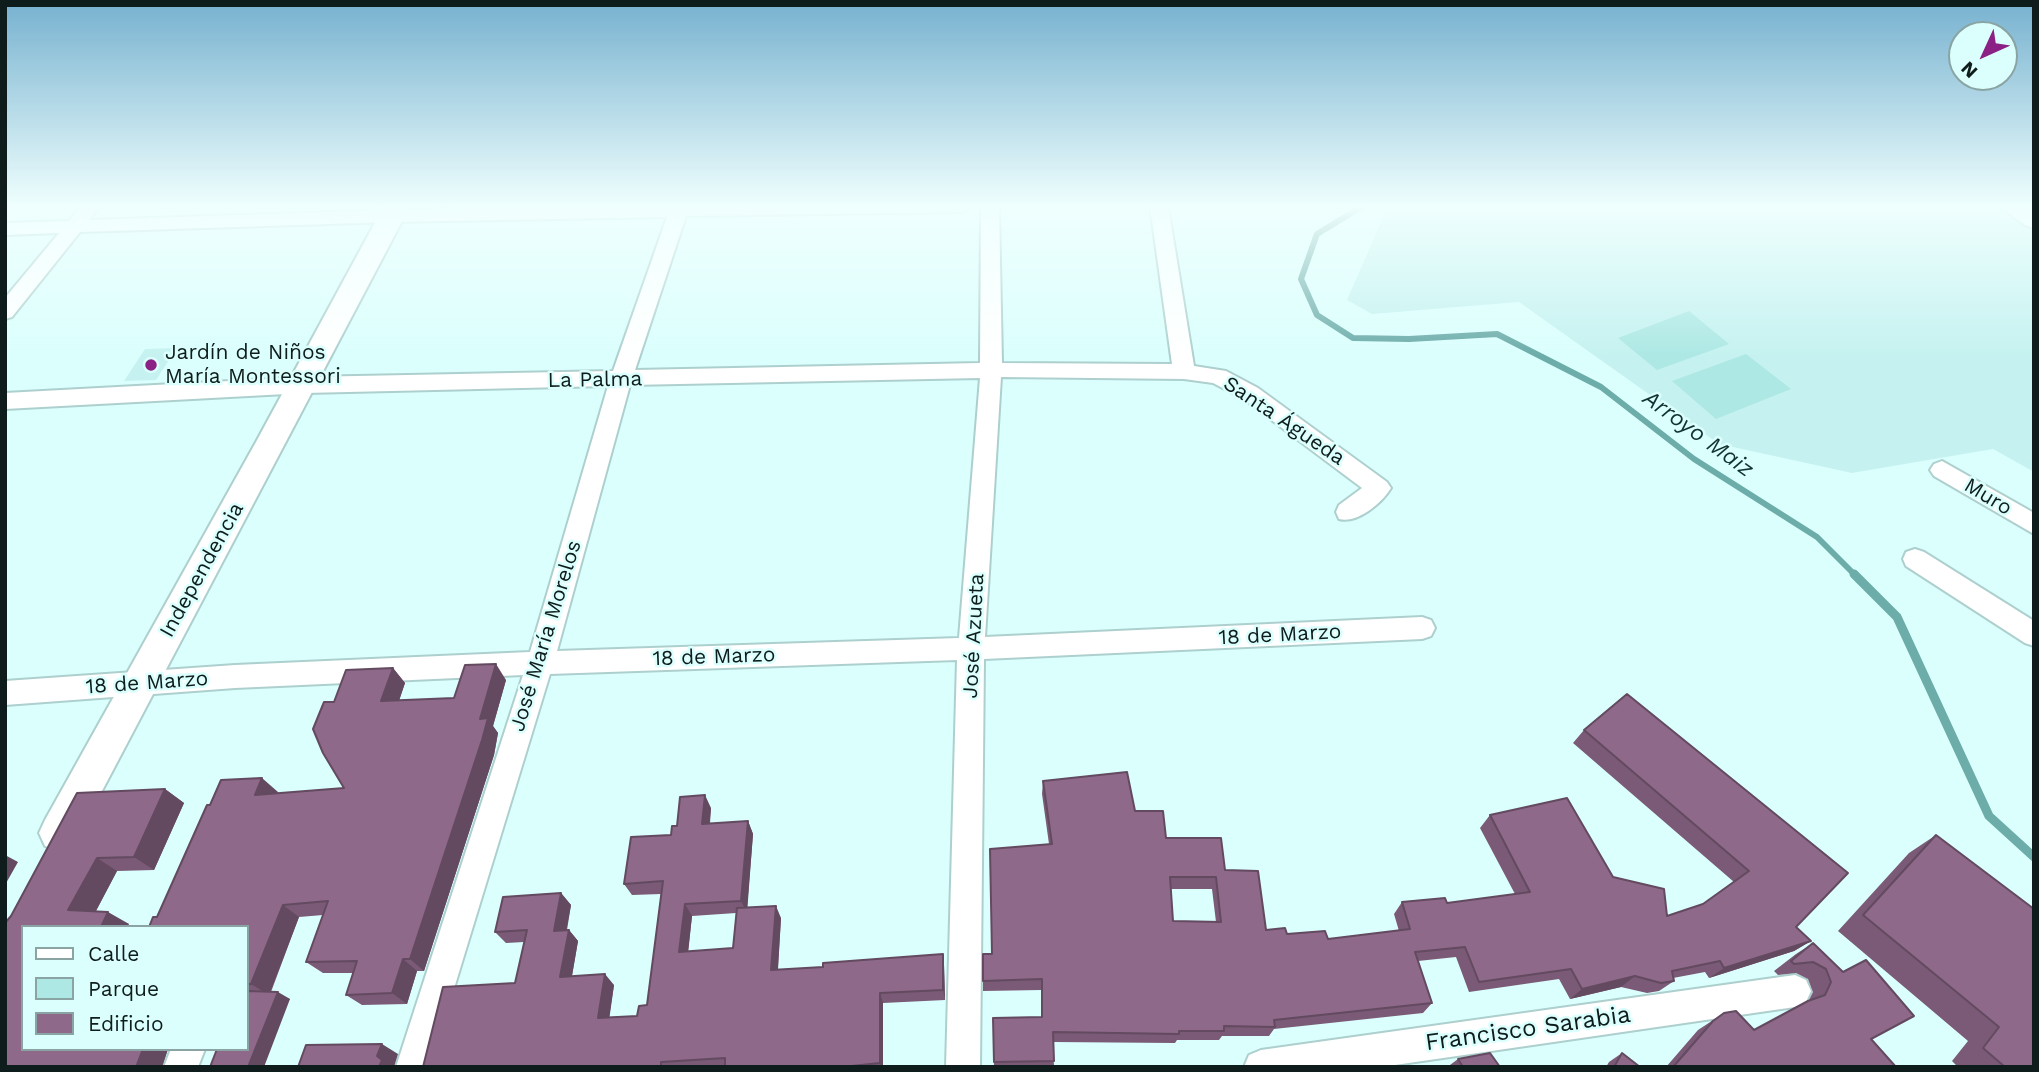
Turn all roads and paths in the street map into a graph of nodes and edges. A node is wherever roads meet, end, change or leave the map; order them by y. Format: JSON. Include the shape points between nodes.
{"nodes":[{"id":1,"x":50,"y":256,"type":"edge"},
{"id":2,"x":371,"y":256,"type":"edge"},
{"id":3,"x":663,"y":256,"type":"edge"},
{"id":4,"x":990,"y":256,"type":"edge"},
{"id":5,"x":1167,"y":256,"type":"edge"},
{"id":6,"x":5,"y":312,"type":"edge"},
{"id":7,"x":991,"y":370,"type":"junction"},
{"id":8,"x":1184,"y":372,"type":"junction"},
{"id":9,"x":621,"y":379,"type":"junction"},
{"id":10,"x":305,"y":385,"type":"junction"},
{"id":11,"x":5,"y":401,"type":"edge"},
{"id":12,"x":1942,"y":470,"type":"dead end"},
{"id":13,"x":1348,"y":512,"type":"dead end"},
{"id":14,"x":2034,"y":525,"type":"edge"},
{"id":15,"x":1915,"y":559,"type":"dead end"},
{"id":16,"x":1422,"y":628,"type":"dead end"},
{"id":17,"x":2034,"y":635,"type":"edge"},
{"id":18,"x":971,"y":649,"type":"junction"},
{"id":19,"x":540,"y":663,"type":"junction"},
{"id":20,"x":139,"y":682,"type":"junction"},
{"id":21,"x":5,"y":693,"type":"edge"},
{"id":22,"x":44,"y":862,"type":"edge"},
{"id":23,"x":1795,"y":991,"type":"dead end"},
{"id":24,"x":413,"y":1067,"type":"edge"},
{"id":25,"x":963,"y":1067,"type":"edge"},
{"id":26,"x":1261,"y":1067,"type":"edge"}],
"edges":[{"from":1,"to":6,"type":"street"},
{"from":2,"to":10,"type":"main road","name":"Independencia"},
{"from":3,"to":9,"type":"street","name":"José María Morelos"},
{"from":4,"to":7,"type":"street","name":"José Azueta"},
{"from":5,"to":8,"type":"street"},
{"from":7,"to":8,"type":"street","name":"La Palma"},
{"from":7,"to":9,"type":"street","name":"La Palma"},
{"from":7,"to":18,"type":"street","name":"José Azueta"},
{"from":8,"to":13,"type":"street","name":"Santa Águeda","via":[[1218,376],[1250,393],[1379,488]]},
{"from":9,"to":10,"type":"street","name":"La Palma"},
{"from":9,"to":19,"type":"street","name":"José María Morelos"},
{"from":10,"to":11,"type":"street","name":"La Palma"},
{"from":10,"to":20,"type":"main road","name":"Independencia"},
{"from":12,"to":14,"type":"street","name":"Muro"},
{"from":15,"to":17,"type":"street"},
{"from":16,"to":18,"type":"street","name":"18 de Marzo"},
{"from":18,"to":19,"type":"street","name":"18 de Marzo"},
{"from":18,"to":25,"type":"street","name":"José Azueta"},
{"from":19,"to":20,"type":"street","name":"18 de Marzo"},
{"from":19,"to":24,"type":"street","name":"José María Morelos"},
{"from":20,"to":21,"type":"street","name":"18 de Marzo"},
{"from":20,"to":22,"type":"main road","name":"Independencia"},
{"from":23,"to":26,"type":"street","name":"Francisco Sarabia"}]}
